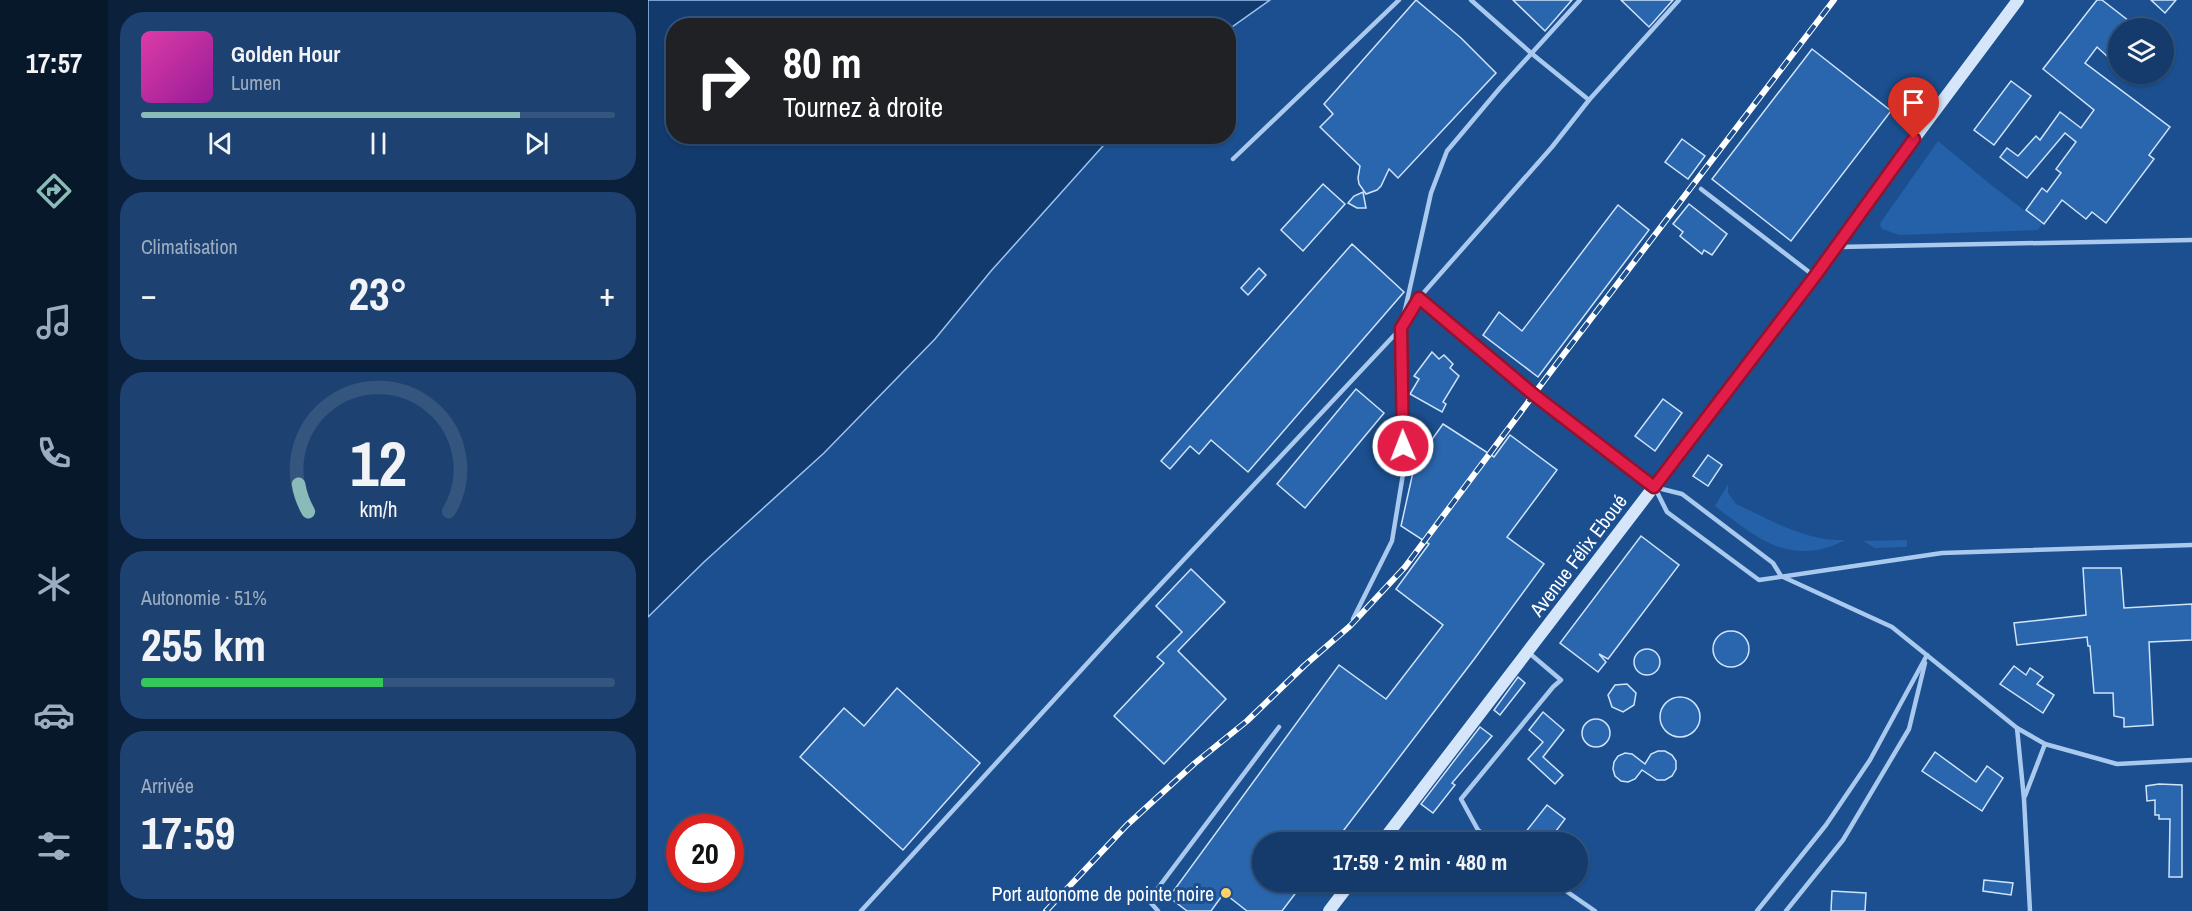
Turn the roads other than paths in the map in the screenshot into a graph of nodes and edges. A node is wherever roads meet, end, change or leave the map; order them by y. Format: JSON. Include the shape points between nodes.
{"nodes":[{"id":1,"x":1399,"y":0,"type":"edge"},
{"id":2,"x":1471,"y":0,"type":"edge"},
{"id":3,"x":1580,"y":0,"type":"edge"},
{"id":4,"x":1679,"y":0,"type":"edge"},
{"id":5,"x":2018,"y":0,"type":"edge"},
{"id":6,"x":1531,"y":53,"type":"junction"},
{"id":7,"x":1589,"y":100,"type":"junction"},
{"id":8,"x":1233,"y":159,"type":"dead end"},
{"id":9,"x":1701,"y":189,"type":"dead end"},
{"id":10,"x":2192,"y":240,"type":"edge"},
{"id":11,"x":1835,"y":247,"type":"junction"},
{"id":12,"x":1815,"y":276,"type":"junction"},
{"id":13,"x":1419,"y":298,"type":"junction"},
{"id":14,"x":1401,"y":328,"type":"junction"},
{"id":15,"x":1654,"y":487,"type":"junction"},
{"id":16,"x":2192,"y":545,"type":"edge"},
{"id":17,"x":1781,"y":576,"type":"junction"},
{"id":18,"x":1353,"y":620,"type":"dead end"},
{"id":19,"x":1528,"y":652,"type":"junction"},
{"id":20,"x":1927,"y":655,"type":"junction"},
{"id":21,"x":1279,"y":727,"type":"dead end"},
{"id":22,"x":2017,"y":728,"type":"junction"},
{"id":23,"x":2045,"y":744,"type":"junction"},
{"id":24,"x":2192,"y":760,"type":"edge"},
{"id":25,"x":2024,"y":799,"type":"junction"},
{"id":26,"x":1390,"y":832,"type":"edge"},
{"id":27,"x":1481,"y":832,"type":"edge"},
{"id":28,"x":1344,"y":892,"type":"edge"},
{"id":29,"x":1567,"y":892,"type":"edge"},
{"id":30,"x":861,"y":911,"type":"edge"},
{"id":31,"x":1158,"y":911,"type":"edge"},
{"id":32,"x":1329,"y":911,"type":"edge"},
{"id":33,"x":1595,"y":911,"type":"edge"},
{"id":34,"x":1757,"y":911,"type":"edge"},
{"id":35,"x":1786,"y":911,"type":"edge"},
{"id":36,"x":2030,"y":911,"type":"edge"}],
"edges":[{"from":1,"to":8,"type":"lane"},
{"from":2,"to":6,"type":"lane"},
{"from":3,"to":6,"type":"lane"},
{"from":4,"to":7,"type":"lane"},
{"from":5,"to":11,"type":"street","name":"Avenue Félix Eboué"},
{"from":6,"to":7,"type":"lane"},
{"from":6,"to":14,"type":"lane","via":[[1448,151],[1431,194]]},
{"from":7,"to":13,"type":"lane"},
{"from":9,"to":12,"type":"lane"},
{"from":10,"to":11,"type":"lane"},
{"from":11,"to":12,"type":"street","name":"Avenue Félix Eboué"},
{"from":12,"to":15,"type":"street","name":"Avenue Félix Eboué"},
{"from":13,"to":14,"type":"lane"},
{"from":13,"to":15,"type":"lane","via":[[1533,394]]},
{"from":14,"to":18,"type":"lane","via":[[1404,468],[1392,542]]},
{"from":14,"to":30,"type":"lane"},
{"from":15,"to":17,"type":"lane","via":[[1682,494],[1773,563]]},
{"from":15,"to":17,"type":"lane","via":[[1667,512],[1759,580]]},
{"from":15,"to":19,"type":"street","name":"Avenue Félix Eboué"},
{"from":16,"to":17,"type":"lane","via":[[1942,553]]},
{"from":17,"to":20,"type":"lane","via":[[1892,627]]},
{"from":19,"to":26,"type":"street","name":"Avenue Félix Eboué"},
{"from":19,"to":27,"type":"lane","via":[[1561,680],[1461,799]]},
{"from":20,"to":22,"type":"lane"},
{"from":20,"to":34,"type":"lane","via":[[1870,760],[1826,825]]},
{"from":20,"to":35,"type":"lane","via":[[1909,729],[1843,840]]},
{"from":21,"to":31,"type":"lane","via":[[1152,896],[1150,902]]},
{"from":22,"to":23,"type":"lane"},
{"from":22,"to":25,"type":"lane"},
{"from":23,"to":24,"type":"lane","via":[[2116,764]]},
{"from":23,"to":25,"type":"lane"},
{"from":25,"to":36,"type":"lane"},
{"from":28,"to":32,"type":"street"},
{"from":29,"to":33,"type":"lane"}]}
